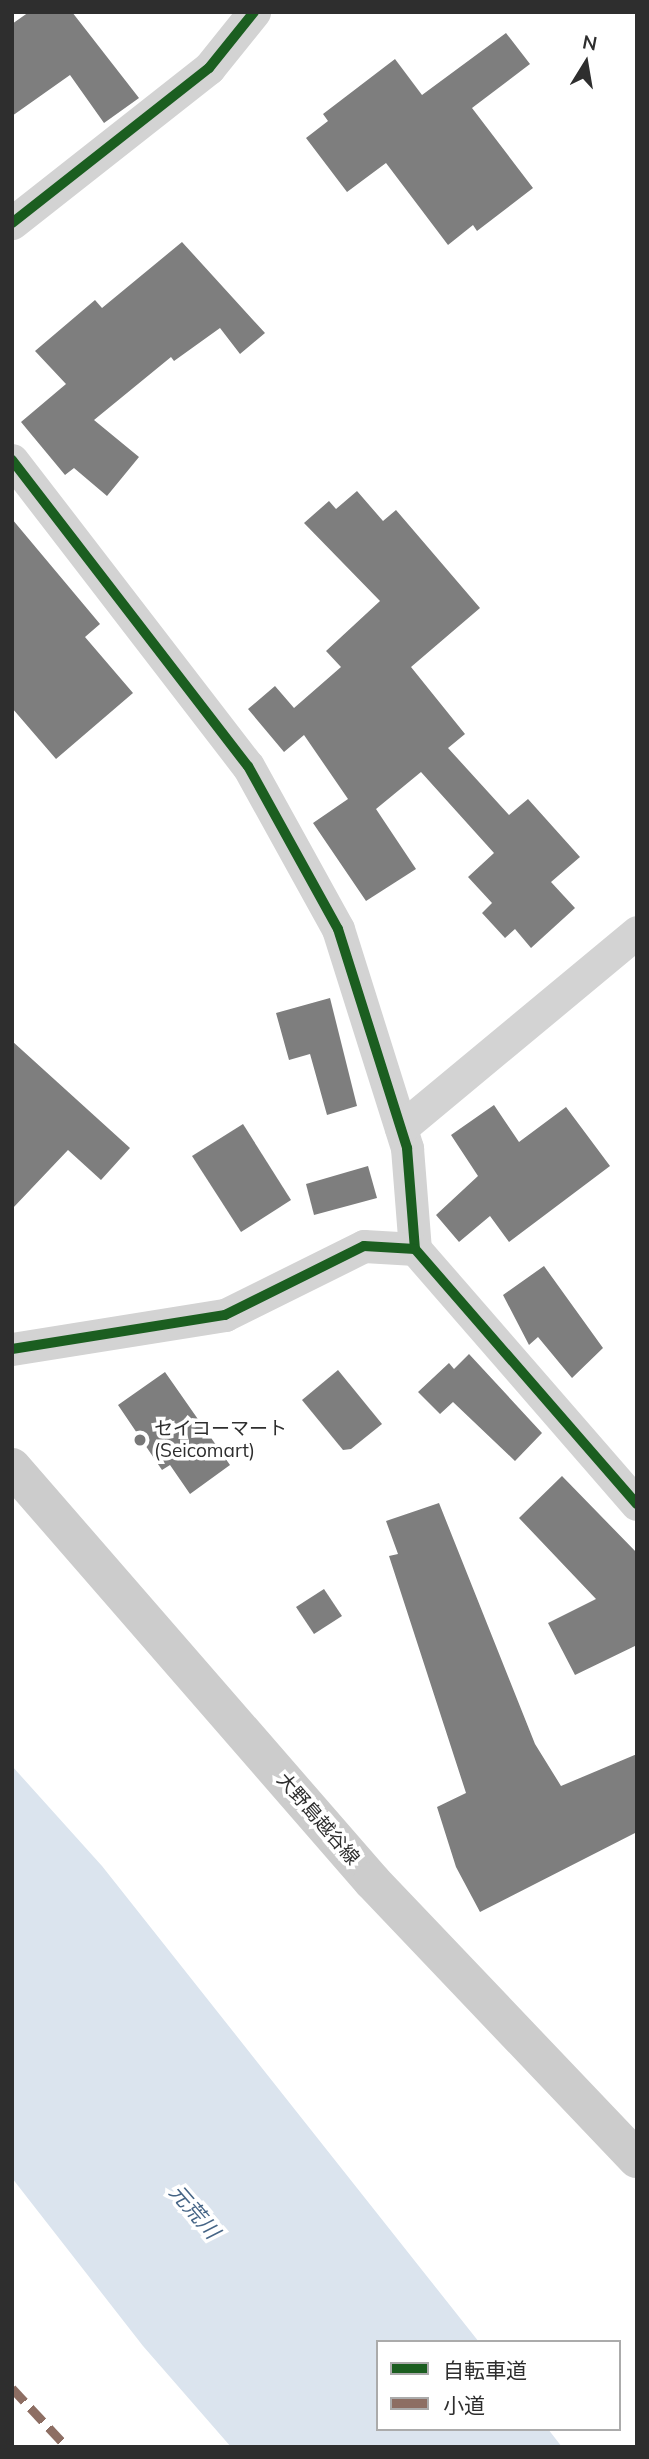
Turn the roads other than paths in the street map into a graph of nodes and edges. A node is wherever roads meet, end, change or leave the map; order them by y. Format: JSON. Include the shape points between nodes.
{"nodes":[{"id":1,"x":254,"y":12,"type":"edge"},
{"id":2,"x":12,"y":223,"type":"edge"},
{"id":3,"x":12,"y":460,"type":"edge"},
{"id":4,"x":637,"y":932,"type":"edge"},
{"id":5,"x":401,"y":1128,"type":"junction"},
{"id":6,"x":415,"y":1249,"type":"junction"},
{"id":7,"x":12,"y":1349,"type":"edge"},
{"id":8,"x":12,"y":1467,"type":"edge"},
{"id":9,"x":637,"y":1504,"type":"edge"},
{"id":10,"x":637,"y":2159,"type":"edge"}],
"edges":[{"from":1,"to":2,"type":"street","via":[[209,68]]},
{"from":3,"to":5,"type":"street","via":[[248,766],[338,929]]},
{"from":4,"to":5,"type":"street"},
{"from":5,"to":6,"type":"street"},
{"from":6,"to":7,"type":"street","via":[[364,1246],[225,1315]]},
{"from":6,"to":9,"type":"street"},
{"from":8,"to":10,"type":"main road","name":"大野島越谷線","via":[[372,1881]]}]}
